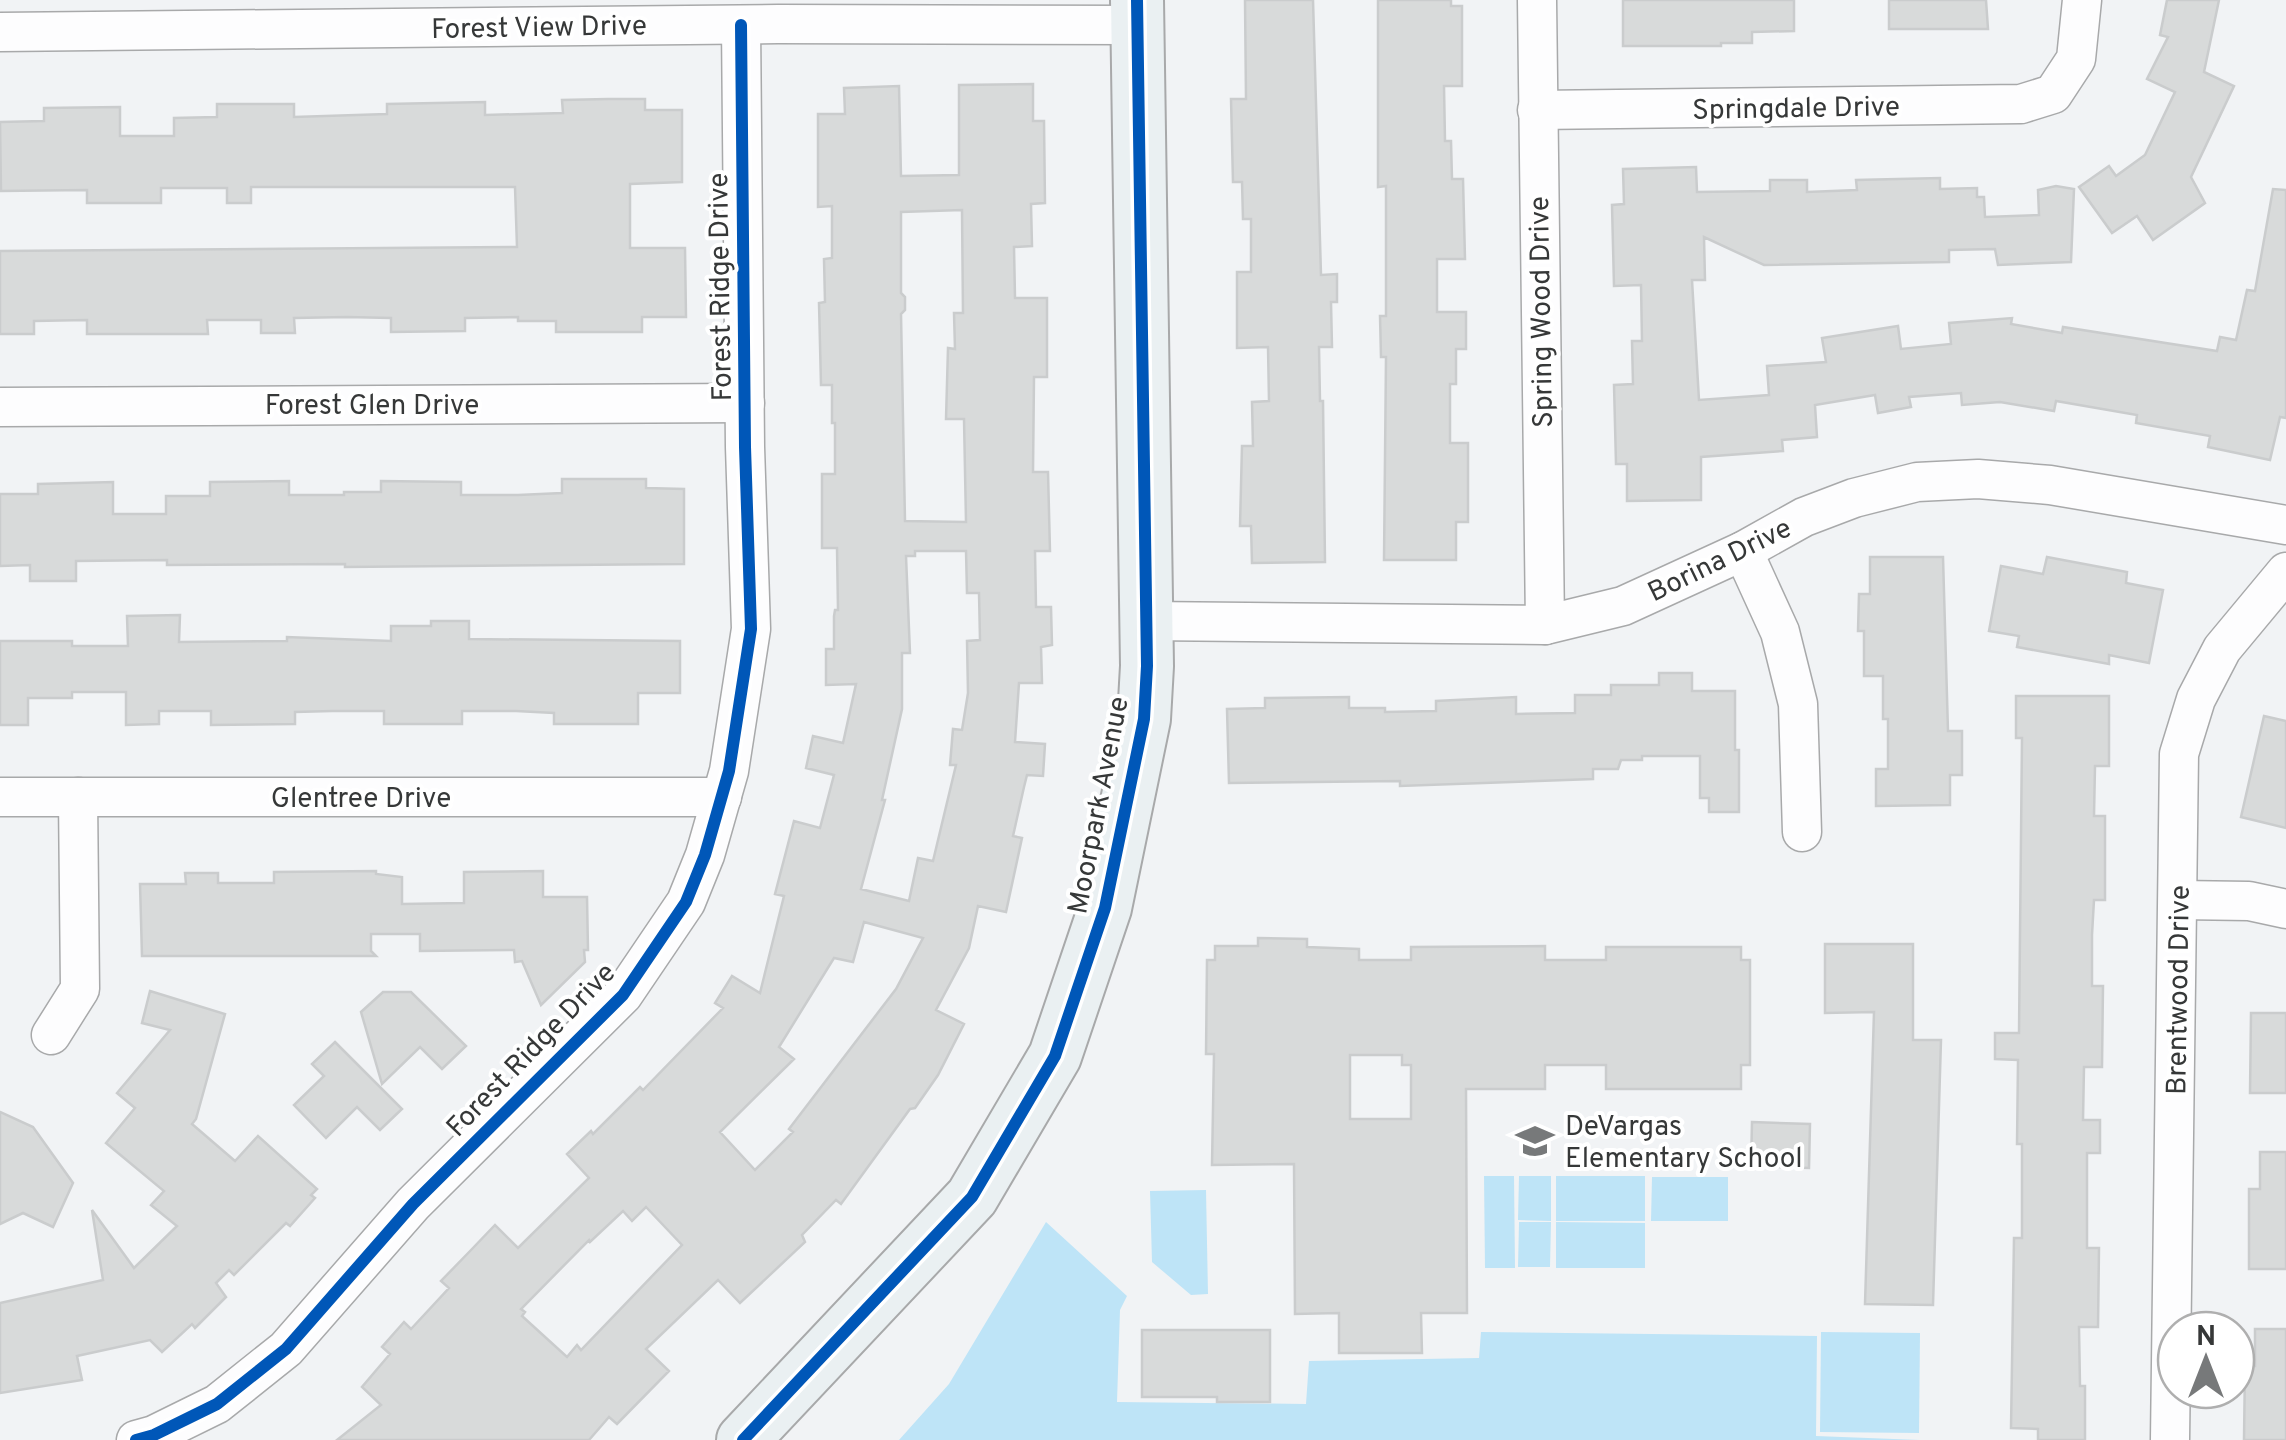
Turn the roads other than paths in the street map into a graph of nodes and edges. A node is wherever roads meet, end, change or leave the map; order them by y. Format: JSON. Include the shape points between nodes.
{"nodes":[{"id":1,"x":1537,"y":0,"type":"edge"},
{"id":2,"x":2082,"y":0,"type":"edge"},
{"id":3,"x":1137,"y":12,"type":"edge"},
{"id":4,"x":741,"y":25,"type":"junction"},
{"id":5,"x":0,"y":32,"type":"edge"},
{"id":6,"x":1537,"y":110,"type":"junction"},
{"id":7,"x":744,"y":402,"type":"junction"},
{"id":8,"x":0,"y":407,"type":"edge"},
{"id":9,"x":2286,"y":525,"type":"edge"},
{"id":10,"x":1743,"y":551,"type":"junction"},
{"id":11,"x":2286,"y":572,"type":"edge"},
{"id":12,"x":1147,"y":621,"type":"junction"},
{"id":13,"x":1545,"y":625,"type":"junction"},
{"id":14,"x":78,"y":797,"type":"junction"},
{"id":15,"x":722,"y":797,"type":"junction"},
{"id":16,"x":0,"y":798,"type":"edge"},
{"id":17,"x":1802,"y":832,"type":"dead end"},
{"id":18,"x":2179,"y":900,"type":"junction"},
{"id":19,"x":2286,"y":909,"type":"edge"},
{"id":20,"x":51,"y":1035,"type":"dead end"},
{"id":21,"x":136,"y":1440,"type":"edge"},
{"id":22,"x":743,"y":1440,"type":"edge"},
{"id":23,"x":2170,"y":1440,"type":"edge"}],
"edges":[{"from":1,"to":6,"type":"street","name":"Spring Wood Drive"},
{"from":2,"to":6,"type":"street","name":"Springdale Drive","via":[[2076,59],[2054,94],[2021,104]]},
{"from":3,"to":4,"type":"street","name":"Forest View Drive"},
{"from":3,"to":12,"type":"main road","name":"Moorpark Avenue"},
{"from":4,"to":5,"type":"street","name":"Forest View Drive"},
{"from":4,"to":7,"type":"street","name":"Forest Ridge Drive"},
{"from":6,"to":13,"type":"street","name":"Spring Wood Drive"},
{"from":7,"to":8,"type":"street","name":"Forest Glen Drive"},
{"from":7,"to":15,"type":"street","name":"Forest Ridge Drive","via":[[751,628]]},
{"from":9,"to":10,"type":"street","name":"Borina Drive","via":[[1978,479],[1916,482],[1854,498]]},
{"from":10,"to":13,"type":"street","name":"Borina Drive","via":[[1623,606]]},
{"from":10,"to":17,"type":"street","via":[[1780,632],[1798,704]]},
{"from":11,"to":18,"type":"street","name":"Brentwood Drive","via":[[2222,648],[2178,754]]},
{"from":12,"to":13,"type":"street","name":"Borina Drive"},
{"from":12,"to":22,"type":"main road","name":"Moorpark Avenue","via":[[1144,720],[1118,849],[1055,1056],[972,1197]]},
{"from":14,"to":15,"type":"street","name":"Glentree Drive"},
{"from":14,"to":16,"type":"street","name":"Glentree Drive"},
{"from":14,"to":20,"type":"street","via":[[80,988]]},
{"from":15,"to":21,"type":"street","name":"Forest Ridge Drive","via":[[686,902],[623,996],[413,1204],[286,1349],[217,1404]]},
{"from":18,"to":19,"type":"street"},
{"from":18,"to":23,"type":"street","name":"Brentwood Drive"}]}
